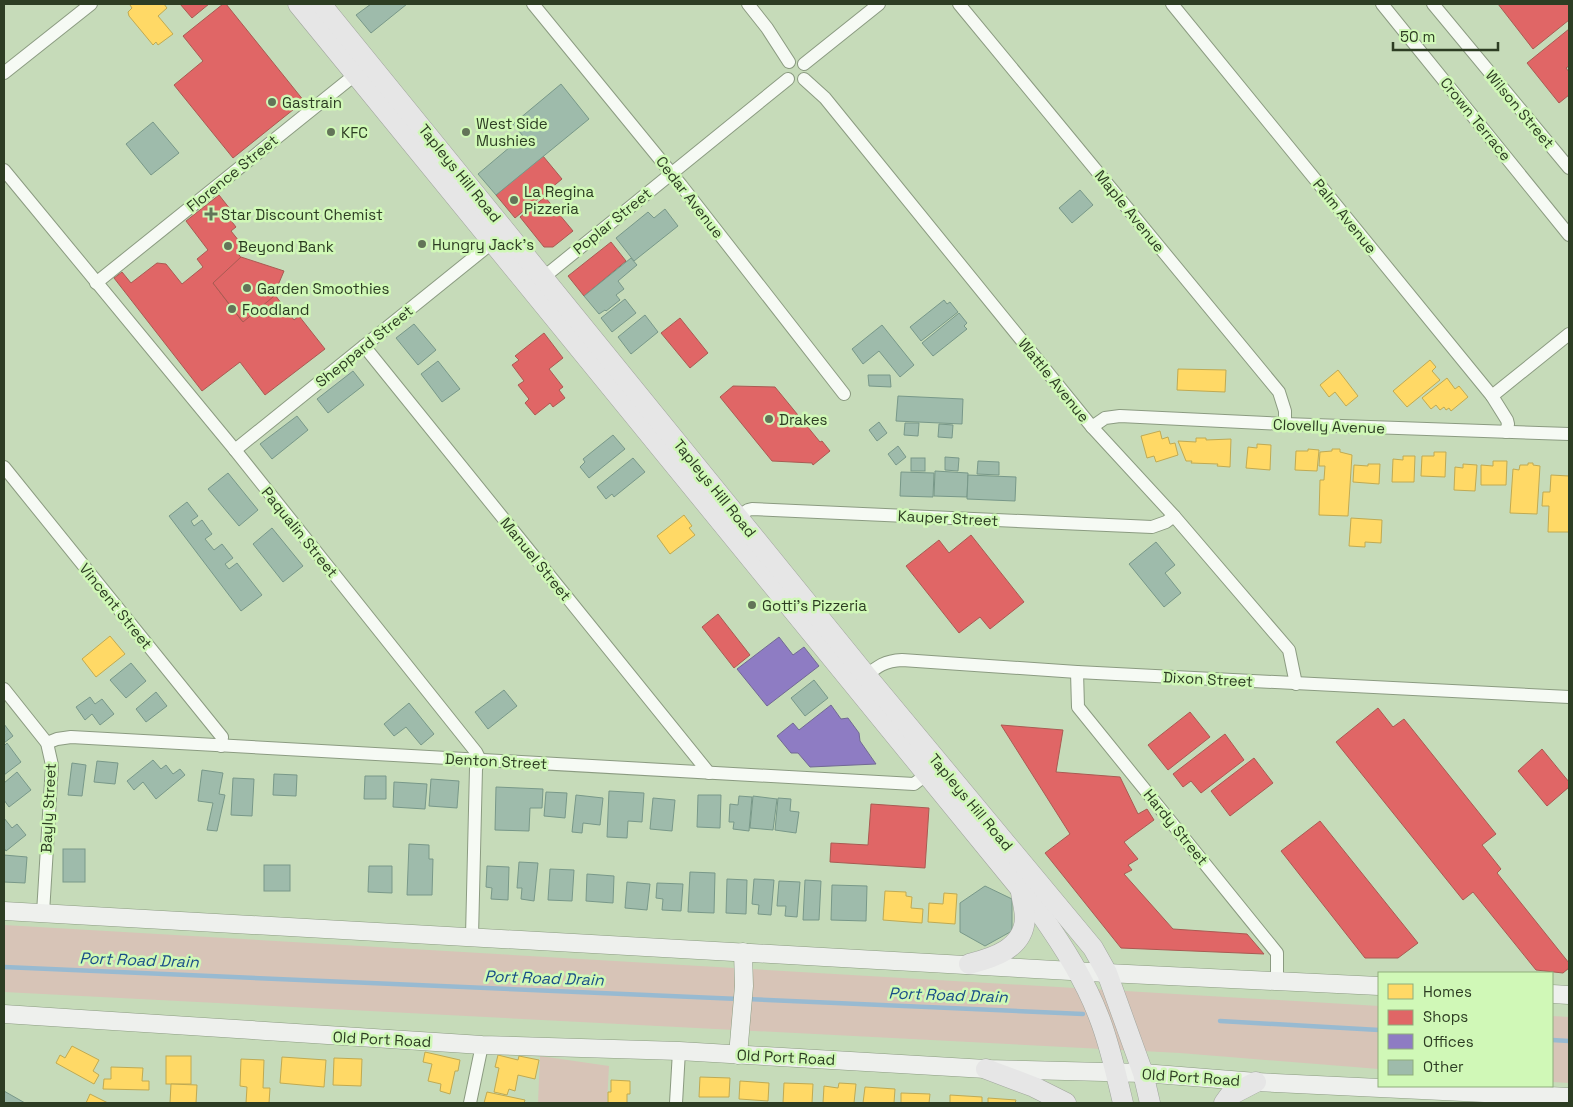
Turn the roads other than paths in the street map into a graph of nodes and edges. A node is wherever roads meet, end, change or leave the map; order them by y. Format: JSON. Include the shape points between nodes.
{"nodes":[{"id":1,"x":91,"y":4,"type":"edge"},
{"id":2,"x":298,"y":4,"type":"edge"},
{"id":3,"x":321,"y":4,"type":"edge"},
{"id":4,"x":533,"y":4,"type":"edge"},
{"id":5,"x":748,"y":4,"type":"edge"},
{"id":6,"x":879,"y":4,"type":"edge"},
{"id":7,"x":959,"y":4,"type":"edge"},
{"id":8,"x":1172,"y":4,"type":"edge"},
{"id":9,"x":1382,"y":4,"type":"edge"},
{"id":10,"x":1433,"y":4,"type":"edge"},
{"id":11,"x":789,"y":62,"type":"junction"},
{"id":12,"x":804,"y":64,"type":"junction"},
{"id":13,"x":362,"y":69,"type":"junction"},
{"id":14,"x":4,"y":73,"type":"edge"},
{"id":15,"x":788,"y":79,"type":"junction"},
{"id":16,"x":804,"y":79,"type":"junction"},
{"id":17,"x":1569,"y":168,"type":"edge"},
{"id":18,"x":4,"y":170,"type":"edge"},
{"id":19,"x":672,"y":173,"type":"junction"},
{"id":20,"x":1569,"y":235,"type":"edge"},
{"id":21,"x":493,"y":242,"type":"junction"},
{"id":22,"x":96,"y":283,"type":"junction"},
{"id":23,"x":537,"y":283,"type":"junction"},
{"id":24,"x":1569,"y":334,"type":"edge"},
{"id":25,"x":364,"y":346,"type":"junction"},
{"id":26,"x":844,"y":394,"type":"dead end"},
{"id":27,"x":1492,"y":396,"type":"junction"},
{"id":28,"x":1285,"y":424,"type":"junction"},
{"id":29,"x":1092,"y":427,"type":"junction"},
{"id":30,"x":1506,"y":432,"type":"junction"},
{"id":31,"x":1569,"y":434,"type":"edge"},
{"id":32,"x":235,"y":450,"type":"junction"},
{"id":33,"x":4,"y":467,"type":"edge"},
{"id":34,"x":1174,"y":516,"type":"junction"},
{"id":35,"x":731,"y":521,"type":"junction"},
{"id":36,"x":1077,"y":672,"type":"junction"},
{"id":37,"x":860,"y":680,"type":"junction"},
{"id":38,"x":1296,"y":684,"type":"junction"},
{"id":39,"x":4,"y":689,"type":"edge"},
{"id":40,"x":1569,"y":697,"type":"edge"},
{"id":41,"x":47,"y":742,"type":"junction"},
{"id":42,"x":221,"y":746,"type":"junction"},
{"id":43,"x":480,"y":760,"type":"junction"},
{"id":44,"x":933,"y":769,"type":"junction"},
{"id":45,"x":708,"y":773,"type":"junction"},
{"id":46,"x":1020,"y":891,"type":"junction"},
{"id":47,"x":4,"y":910,"type":"edge"},
{"id":48,"x":43,"y":913,"type":"junction"},
{"id":49,"x":472,"y":936,"type":"junction"},
{"id":50,"x":743,"y":952,"type":"junction"},
{"id":51,"x":969,"y":964,"type":"junction"},
{"id":52,"x":1076,"y":970,"type":"junction"},
{"id":53,"x":1107,"y":973,"type":"junction"},
{"id":54,"x":1277,"y":981,"type":"junction"},
{"id":55,"x":1378,"y":986,"type":"edge"},
{"id":56,"x":1553,"y":994,"type":"edge"},
{"id":57,"x":1569,"y":995,"type":"edge"},
{"id":58,"x":4,"y":1014,"type":"edge"},
{"id":59,"x":482,"y":1044,"type":"junction"},
{"id":60,"x":679,"y":1051,"type":"junction"},
{"id":61,"x":738,"y":1054,"type":"junction"},
{"id":62,"x":986,"y":1069,"type":"junction"},
{"id":63,"x":1116,"y":1072,"type":"junction"},
{"id":64,"x":1143,"y":1073,"type":"junction"},
{"id":65,"x":1256,"y":1082,"type":"junction"},
{"id":66,"x":1569,"y":1096,"type":"edge"},
{"id":67,"x":470,"y":1103,"type":"edge"},
{"id":68,"x":676,"y":1103,"type":"edge"},
{"id":69,"x":1066,"y":1103,"type":"edge"},
{"id":70,"x":1123,"y":1103,"type":"edge"},
{"id":71,"x":1150,"y":1103,"type":"edge"},
{"id":72,"x":1224,"y":1103,"type":"edge"}],
"edges":[{"from":1,"to":14,"type":"street"},
{"from":2,"to":13,"type":"main road","name":"Tapleys Hill Road"},
{"from":3,"to":13,"type":"main road","name":"Tapleys Hill Road"},
{"from":4,"to":19,"type":"street","name":"Cedar Avenue"},
{"from":5,"to":11,"type":"street"},
{"from":6,"to":12,"type":"street"},
{"from":7,"to":28,"type":"street","name":"Maple Avenue","via":[[1279,392],[1285,410]]},
{"from":8,"to":27,"type":"street","name":"Palm Avenue"},
{"from":9,"to":20,"type":"street","name":"Crown Terrace"},
{"from":10,"to":17,"type":"street","name":"Wilson Street"},
{"from":11,"to":12,"type":"street","via":[[796,60]]},
{"from":11,"to":15,"type":"street","via":[[784,70]]},
{"from":12,"to":16,"type":"street","via":[[807,72]]},
{"from":13,"to":21,"type":"main road","name":"Tapleys Hill Road"},
{"from":13,"to":22,"type":"street","name":"Florence Street"},
{"from":13,"to":23,"type":"main road","name":"Tapleys Hill Road"},
{"from":15,"to":16,"type":"street","via":[[794,82]]},
{"from":15,"to":19,"type":"street","name":"Poplar Street"},
{"from":16,"to":29,"type":"street","name":"Wattle Avenue","via":[[825,98]]},
{"from":18,"to":22,"type":"street","name":"Paqualin Street"},
{"from":19,"to":23,"type":"street","name":"Poplar Street"},
{"from":19,"to":26,"type":"street","name":"Cedar Avenue"},
{"from":21,"to":23,"type":"main road","name":"Tapleys Hill Road"},
{"from":21,"to":25,"type":"street","name":"Sheppard Street"},
{"from":22,"to":32,"type":"street","name":"Paqualin Street"},
{"from":23,"to":35,"type":"main road","name":"Tapleys Hill Road"},
{"from":24,"to":27,"type":"street"},
{"from":25,"to":32,"type":"street","name":"Sheppard Street"},
{"from":25,"to":45,"type":"street","name":"Manuel Street"},
{"from":27,"to":30,"type":"street","name":"Palm Avenue","via":[[1507,420]]},
{"from":28,"to":29,"type":"street","name":"Clovelly Avenue","via":[[1120,416],[1105,418]]},
{"from":28,"to":30,"type":"street","name":"Clovelly Avenue"},
{"from":29,"to":34,"type":"street","name":"Wattle Avenue"},
{"from":30,"to":31,"type":"street","name":"Clovelly Avenue"},
{"from":32,"to":43,"type":"street","name":"Paqualin Street"},
{"from":33,"to":42,"type":"street","name":"Vincent Street","via":[[222,737]]},
{"from":34,"to":35,"type":"street","name":"Kauper Street","via":[[1152,527],[748,510]]},
{"from":34,"to":38,"type":"street","name":"Wattle Avenue","via":[[1289,650]]},
{"from":35,"to":37,"type":"main road","name":"Tapleys Hill Road"},
{"from":36,"to":37,"type":"street","name":"Dixon Street","via":[[902,660],[880,664]]},
{"from":36,"to":38,"type":"street","name":"Dixon Street"},
{"from":36,"to":54,"type":"street","name":"Hardy Street","via":[[1078,707],[1278,953]]},
{"from":37,"to":44,"type":"main road","name":"Tapleys Hill Road"},
{"from":38,"to":40,"type":"street","name":"Dixon Street"},
{"from":39,"to":41,"type":"street","name":"Bayly Street"},
{"from":41,"to":42,"type":"street","name":"Denton Street","via":[[71,737]]},
{"from":41,"to":48,"type":"street","name":"Bayly Street","via":[[52,765]]},
{"from":42,"to":43,"type":"street","name":"Denton Street"},
{"from":43,"to":45,"type":"street","name":"Denton Street"},
{"from":43,"to":49,"type":"street","via":[[476,768]]},
{"from":44,"to":45,"type":"street","name":"Denton Street","via":[[914,784]]},
{"from":44,"to":46,"type":"main road","name":"Tapleys Hill Road"},
{"from":44,"to":53,"type":"main road","name":"Tapleys Hill Road","via":[[1092,948]]},
{"from":46,"to":51,"type":"main road","via":[[1025,918],[1022,932],[1007,950]]},
{"from":46,"to":52,"type":"main road","name":"Tapleys Hill Road","via":[[1040,913]]},
{"from":47,"to":48,"type":"main road"},
{"from":48,"to":49,"type":"main road"},
{"from":49,"to":50,"type":"main road"},
{"from":50,"to":51,"type":"main road"},
{"from":50,"to":61,"type":"main road","via":[[744,986]]},
{"from":51,"to":52,"type":"main road"},
{"from":52,"to":53,"type":"main road"},
{"from":52,"to":63,"type":"main road","name":"Tapleys Hill Road","via":[[1099,1017]]},
{"from":53,"to":54,"type":"main road"},
{"from":53,"to":64,"type":"main road","name":"Tapleys Hill Road"},
{"from":54,"to":55,"type":"main road"},
{"from":56,"to":57,"type":"main road"},
{"from":58,"to":59,"type":"main road","name":"Old Port Road"},
{"from":59,"to":60,"type":"main road","name":"Old Port Road"},
{"from":59,"to":67,"type":"street"},
{"from":60,"to":61,"type":"main road","name":"Old Port Road"},
{"from":60,"to":68,"type":"street"},
{"from":61,"to":62,"type":"main road","name":"Old Port Road"},
{"from":62,"to":63,"type":"main road","name":"Old Port Road"},
{"from":62,"to":69,"type":"main road"},
{"from":63,"to":64,"type":"main road","name":"Old Port Road"},
{"from":63,"to":70,"type":"main road"},
{"from":64,"to":65,"type":"main road","name":"Old Port Road"},
{"from":64,"to":71,"type":"main road"},
{"from":65,"to":66,"type":"main road","name":"Old Port Road"},
{"from":65,"to":72,"type":"main road","via":[[1229,1096]]}]}
